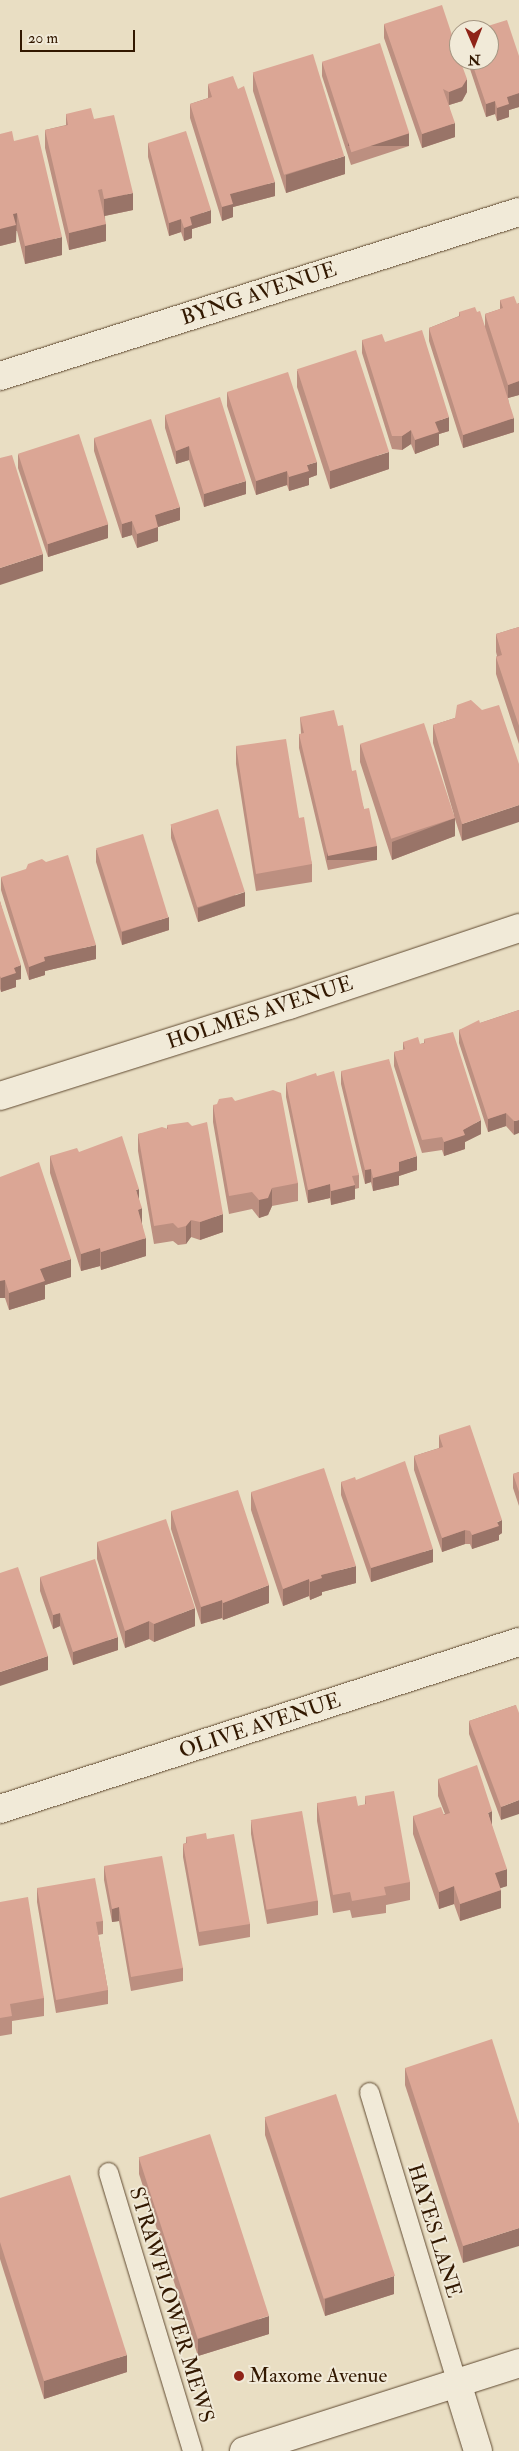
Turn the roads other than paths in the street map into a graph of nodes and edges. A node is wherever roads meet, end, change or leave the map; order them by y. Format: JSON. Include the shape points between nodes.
{"nodes":[{"id":1,"x":519,"y":212,"type":"edge"},
{"id":2,"x":0,"y":376,"type":"edge"},
{"id":3,"x":519,"y":928,"type":"edge"},
{"id":4,"x":0,"y":1096,"type":"edge"},
{"id":5,"x":519,"y":1642,"type":"edge"},
{"id":6,"x":0,"y":1809,"type":"edge"},
{"id":7,"x":369,"y":2092,"type":"dead end"},
{"id":8,"x":108,"y":2172,"type":"dead end"},
{"id":9,"x":519,"y":2362,"type":"edge"},
{"id":10,"x":457,"y":2382,"type":"junction"},
{"id":11,"x":192,"y":2451,"type":"edge"},
{"id":12,"x":244,"y":2451,"type":"edge"},
{"id":13,"x":478,"y":2451,"type":"edge"}],
"edges":[{"from":1,"to":2,"type":"street","name":"BYNG AVENUE"},
{"from":3,"to":4,"type":"street","name":"HOLMES AVENUE","via":[[290,1005]]},
{"from":5,"to":6,"type":"street","name":"OLIVE AVENUE"},
{"from":7,"to":10,"type":"lane","name":"HAYES LANE"},
{"from":8,"to":11,"type":"lane","name":"STRAWFLOWER MEWS"},
{"from":9,"to":10,"type":"street"},
{"from":10,"to":12,"type":"street"},
{"from":10,"to":13,"type":"street"}]}
